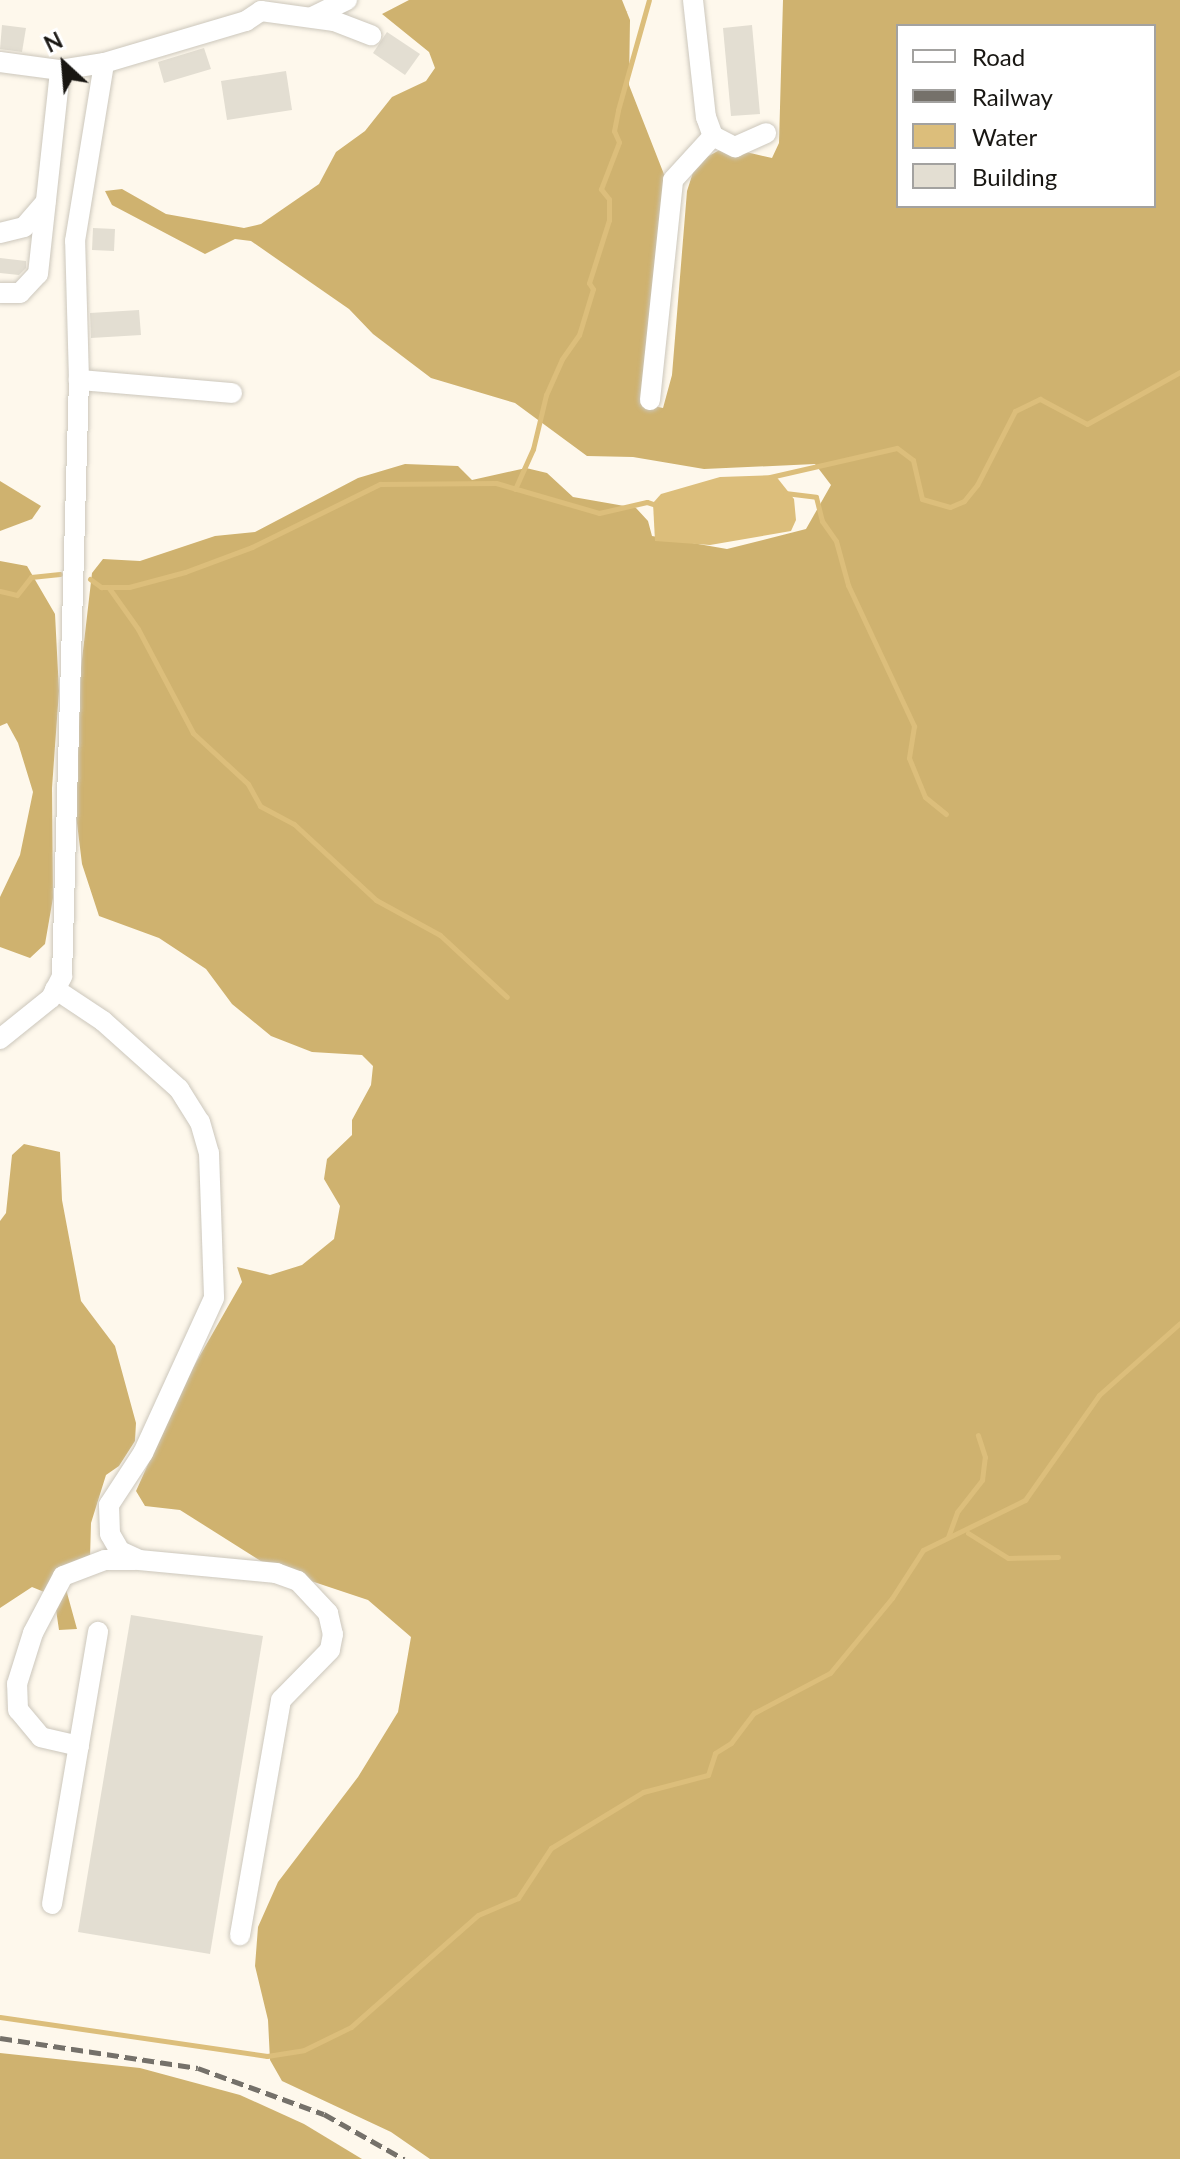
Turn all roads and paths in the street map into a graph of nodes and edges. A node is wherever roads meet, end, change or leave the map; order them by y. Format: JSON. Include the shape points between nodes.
{"nodes":[{"id":1,"x":347,"y":0,"type":"edge"},
{"id":2,"x":693,"y":0,"type":"edge"},
{"id":3,"x":265,"y":6,"type":"edge"},
{"id":4,"x":312,"y":17,"type":"junction"},
{"id":5,"x":371,"y":35,"type":"dead end"},
{"id":6,"x":0,"y":62,"type":"edge"},
{"id":7,"x":104,"y":63,"type":"junction"},
{"id":8,"x":60,"y":70,"type":"junction"},
{"id":9,"x":766,"y":133,"type":"dead end"},
{"id":10,"x":713,"y":136,"type":"junction"},
{"id":11,"x":46,"y":202,"type":"junction"},
{"id":12,"x":0,"y":233,"type":"edge"},
{"id":13,"x":0,"y":293,"type":"edge"},
{"id":14,"x":79,"y":380,"type":"junction"},
{"id":15,"x":232,"y":393,"type":"dead end"},
{"id":16,"x":650,"y":400,"type":"dead end"},
{"id":17,"x":55,"y":989,"type":"junction"},
{"id":18,"x":0,"y":1039,"type":"edge"},
{"id":19,"x":139,"y":1560,"type":"junction"},
{"id":20,"x":98,"y":1632,"type":"dead end"},
{"id":21,"x":79,"y":1746,"type":"junction"},
{"id":22,"x":52,"y":1904,"type":"dead end"},
{"id":23,"x":240,"y":1935,"type":"dead end"}],
"edges":[{"from":1,"to":4,"type":"lane"},
{"from":2,"to":10,"type":"lane","via":[[706,117]]},
{"from":3,"to":4,"type":"lane"},
{"from":3,"to":7,"type":"lane","via":[[246,21]]},
{"from":4,"to":5,"type":"lane"},
{"from":6,"to":8,"type":"lane"},
{"from":7,"to":8,"type":"lane"},
{"from":7,"to":14,"type":"lane","via":[[75,241]]},
{"from":8,"to":11,"type":"lane"},
{"from":9,"to":10,"type":"lane","via":[[735,147]]},
{"from":10,"to":16,"type":"lane","via":[[673,180]]},
{"from":11,"to":12,"type":"lane","via":[[24,227]]},
{"from":11,"to":13,"type":"lane","via":[[38,274],[20,293]]},
{"from":14,"to":15,"type":"lane"},
{"from":14,"to":17,"type":"lane","via":[[63,848],[66,937]]},
{"from":17,"to":18,"type":"lane","via":[[31,1017]]},
{"from":17,"to":19,"type":"lane","via":[[103,1021],[179,1089],[200,1122],[209,1153],[217,1262],[207,1322],[143,1453],[109,1505],[110,1534],[120,1551]]},
{"from":19,"to":21,"type":"lane","via":[[105,1560],[63,1576],[33,1633],[17,1684],[18,1710],[41,1737]]},
{"from":19,"to":23,"type":"lane","via":[[276,1573],[298,1581],[328,1613],[330,1650],[294,1682],[274,1725]]},
{"from":20,"to":21,"type":"lane"},
{"from":21,"to":22,"type":"lane"}]}
